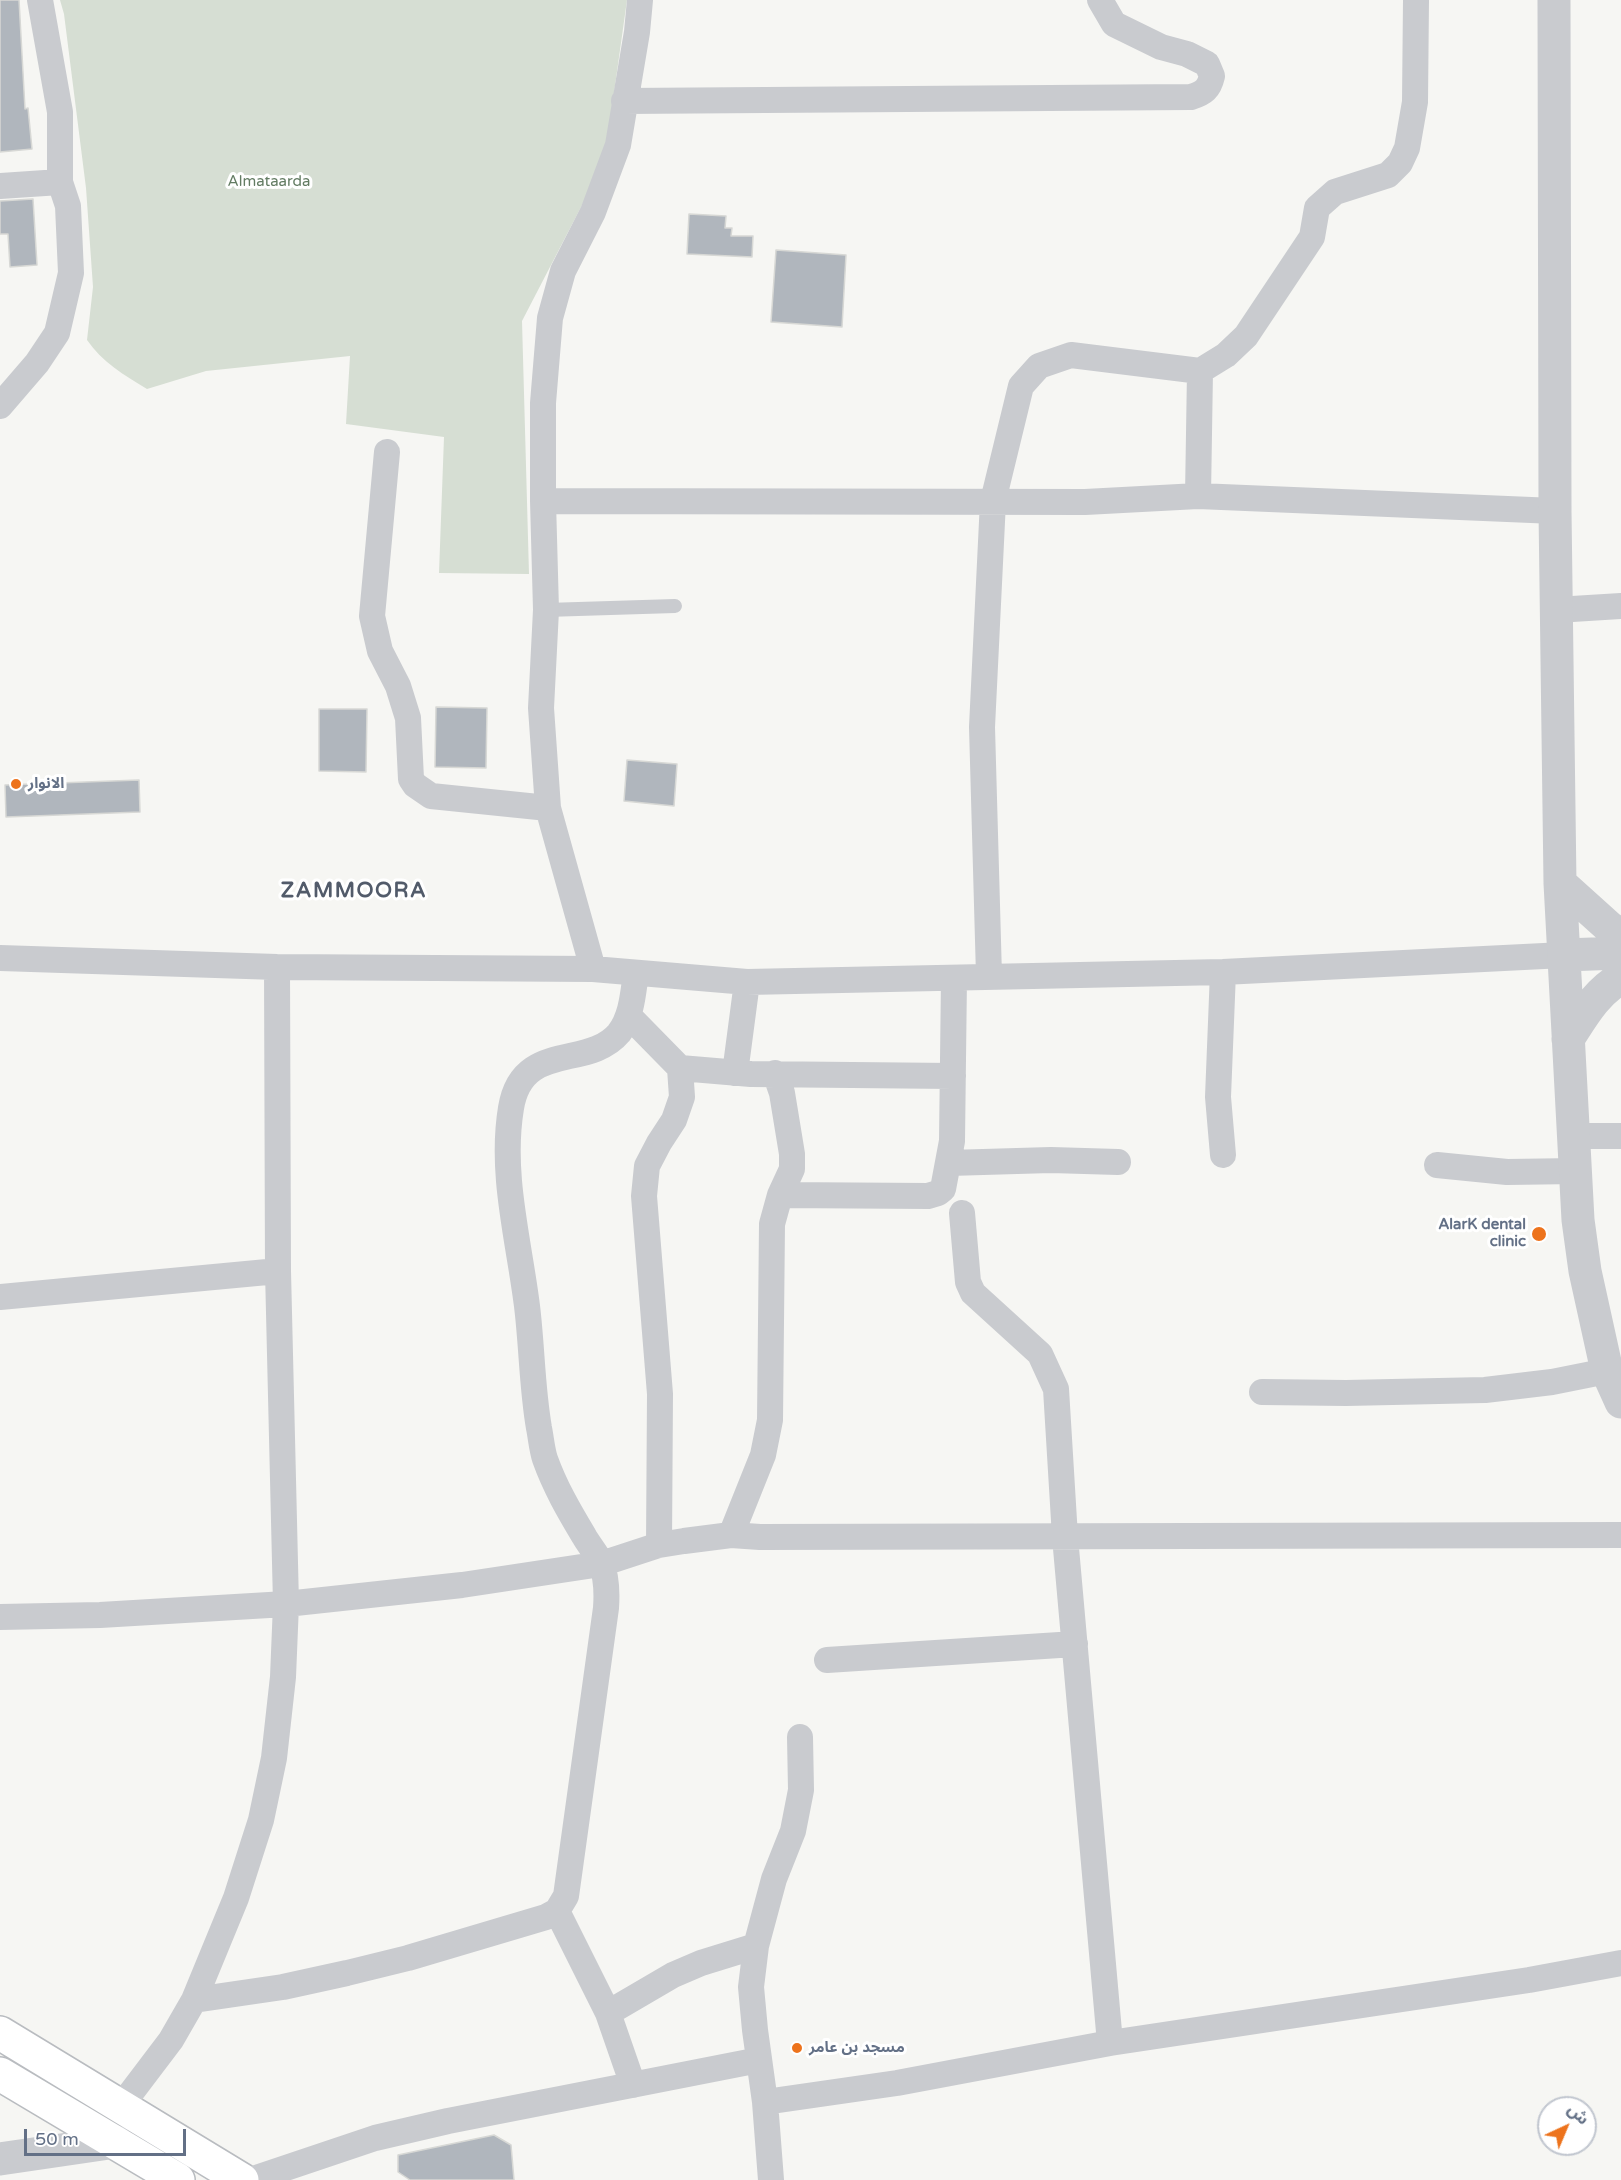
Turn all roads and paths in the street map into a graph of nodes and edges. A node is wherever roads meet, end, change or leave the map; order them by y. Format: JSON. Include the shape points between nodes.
{"nodes":[{"id":1,"x":40,"y":0,"type":"edge"},
{"id":2,"x":640,"y":0,"type":"edge"},
{"id":3,"x":1100,"y":0,"type":"edge"},
{"id":4,"x":1416,"y":0,"type":"edge"},
{"id":5,"x":1554,"y":0,"type":"edge"},
{"id":6,"x":624,"y":101,"type":"junction"},
{"id":7,"x":60,"y":182,"type":"junction"},
{"id":8,"x":0,"y":186,"type":"edge"},
{"id":9,"x":1200,"y":371,"type":"junction"},
{"id":10,"x":0,"y":406,"type":"edge"},
{"id":11,"x":387,"y":452,"type":"dead end"},
{"id":12,"x":1198,"y":496,"type":"junction"},
{"id":13,"x":543,"y":501,"type":"junction"},
{"id":14,"x":993,"y":501,"type":"junction"},
{"id":15,"x":1555,"y":511,"type":"junction"},
{"id":16,"x":675,"y":606,"type":"dead end"},
{"id":17,"x":1621,"y":606,"type":"edge"},
{"id":18,"x":546,"y":610,"type":"junction"},
{"id":19,"x":1556,"y":610,"type":"junction"},
{"id":20,"x":548,"y":808,"type":"junction"},
{"id":21,"x":1560,"y":883,"type":"junction"},
{"id":22,"x":1621,"y":934,"type":"edge"},
{"id":23,"x":1621,"y":953,"type":"edge"},
{"id":24,"x":1564,"y":955,"type":"junction"},
{"id":25,"x":0,"y":958,"type":"edge"},
{"id":26,"x":277,"y":967,"type":"junction"},
{"id":27,"x":593,"y":969,"type":"junction"},
{"id":28,"x":1223,"y":972,"type":"junction"},
{"id":29,"x":636,"y":973,"type":"junction"},
{"id":30,"x":989,"y":976,"type":"junction"},
{"id":31,"x":954,"y":978,"type":"junction"},
{"id":32,"x":1621,"y":978,"type":"edge"},
{"id":33,"x":747,"y":982,"type":"junction"},
{"id":34,"x":629,"y":1016,"type":"junction"},
{"id":35,"x":1568,"y":1039,"type":"junction"},
{"id":36,"x":680,"y":1068,"type":"junction"},
{"id":37,"x":735,"y":1073,"type":"junction"},
{"id":38,"x":775,"y":1073,"type":"junction"},
{"id":39,"x":953,"y":1076,"type":"junction"},
{"id":40,"x":1574,"y":1136,"type":"junction"},
{"id":41,"x":1621,"y":1136,"type":"edge"},
{"id":42,"x":1223,"y":1155,"type":"dead end"},
{"id":43,"x":1118,"y":1162,"type":"dead end"},
{"id":44,"x":949,"y":1163,"type":"junction"},
{"id":45,"x":1437,"y":1165,"type":"dead end"},
{"id":46,"x":1577,"y":1171,"type":"junction"},
{"id":47,"x":780,"y":1195,"type":"junction"},
{"id":48,"x":962,"y":1213,"type":"dead end"},
{"id":49,"x":278,"y":1271,"type":"junction"},
{"id":50,"x":0,"y":1297,"type":"edge"},
{"id":51,"x":1606,"y":1371,"type":"junction"},
{"id":52,"x":1262,"y":1392,"type":"dead end"},
{"id":53,"x":1621,"y":1402,"type":"edge"},
{"id":54,"x":731,"y":1535,"type":"junction"},
{"id":55,"x":1621,"y":1536,"type":"edge"},
{"id":56,"x":1065,"y":1537,"type":"junction"},
{"id":57,"x":658,"y":1545,"type":"junction"},
{"id":58,"x":601,"y":1564,"type":"junction"},
{"id":59,"x":286,"y":1604,"type":"junction"},
{"id":60,"x":0,"y":1617,"type":"edge"},
{"id":61,"x":1075,"y":1644,"type":"junction"},
{"id":62,"x":827,"y":1660,"type":"dead end"},
{"id":63,"x":800,"y":1737,"type":"dead end"},
{"id":64,"x":556,"y":1911,"type":"junction"},
{"id":65,"x":756,"y":1946,"type":"junction"},
{"id":66,"x":1621,"y":1963,"type":"edge"},
{"id":67,"x":194,"y":2000,"type":"junction"},
{"id":68,"x":608,"y":2013,"type":"junction"},
{"id":69,"x":0,"y":2033,"type":"edge"},
{"id":70,"x":1110,"y":2043,"type":"junction"},
{"id":71,"x":759,"y":2060,"type":"junction"},
{"id":72,"x":0,"y":2074,"type":"edge"},
{"id":73,"x":633,"y":2085,"type":"junction"},
{"id":74,"x":765,"y":2102,"type":"junction"},
{"id":75,"x":121,"y":2106,"type":"junction"},
{"id":76,"x":116,"y":2142,"type":"junction"},
{"id":77,"x":0,"y":2159,"type":"edge"},
{"id":78,"x":178,"y":2180,"type":"edge"},
{"id":79,"x":242,"y":2180,"type":"edge"},
{"id":80,"x":250,"y":2180,"type":"edge"},
{"id":81,"x":771,"y":2180,"type":"edge"}],
"edges":[{"from":1,"to":7,"type":"street","via":[[60,112]]},
{"from":2,"to":6,"type":"street"},
{"from":3,"to":6,"type":"street","via":[[1114,24],[1207,64],[1212,76],[1204,93],[1191,97]]},
{"from":4,"to":9,"type":"street","via":[[1414,102],[1407,148],[1400,163],[1388,175],[1335,192],[1317,208],[1312,237],[1246,336],[1226,355]]},
{"from":5,"to":15,"type":"street"},
{"from":6,"to":13,"type":"street","via":[[618,146],[593,212],[563,271],[550,318],[543,403]]},
{"from":7,"to":8,"type":"street"},
{"from":7,"to":10,"type":"street","via":[[68,206],[72,273],[64,309],[57,333]]},
{"from":9,"to":12,"type":"street"},
{"from":9,"to":14,"type":"street","via":[[1071,355],[1039,366],[1021,386]]},
{"from":11,"to":20,"type":"street","via":[[372,616],[380,651],[398,686],[408,718],[411,779],[431,796]]},
{"from":12,"to":14,"type":"street","via":[[1085,502]]},
{"from":12,"to":15,"type":"street"},
{"from":13,"to":14,"type":"street"},
{"from":13,"to":18,"type":"street"},
{"from":14,"to":30,"type":"street","via":[[982,728]]},
{"from":15,"to":19,"type":"street"},
{"from":16,"to":18,"type":"lane"},
{"from":17,"to":19,"type":"street"},
{"from":18,"to":20,"type":"street","via":[[541,708]]},
{"from":19,"to":21,"type":"street"},
{"from":20,"to":27,"type":"street"},
{"from":21,"to":22,"type":"street"},
{"from":21,"to":24,"type":"street"},
{"from":23,"to":24,"type":"street"},
{"from":24,"to":28,"type":"street"},
{"from":24,"to":35,"type":"street"},
{"from":25,"to":26,"type":"street"},
{"from":26,"to":27,"type":"street"},
{"from":26,"to":49,"type":"street"},
{"from":27,"to":29,"type":"street"},
{"from":28,"to":30,"type":"street"},
{"from":28,"to":42,"type":"street","via":[[1218,1097]]},
{"from":29,"to":33,"type":"street"},
{"from":29,"to":34,"type":"street"},
{"from":30,"to":31,"type":"street"},
{"from":31,"to":33,"type":"street"},
{"from":31,"to":39,"type":"street"},
{"from":32,"to":35,"type":"street","via":[[1590,1005]]},
{"from":33,"to":37,"type":"street"},
{"from":34,"to":36,"type":"street"},
{"from":34,"to":58,"type":"street","via":[[619,1033],[604,1045],[529,1070],[511,1106],[507,1159],[544,1457],[558,1493]]},
{"from":35,"to":40,"type":"street"},
{"from":36,"to":37,"type":"street"},
{"from":36,"to":57,"type":"street","via":[[682,1097],[674,1120],[647,1166],[644,1196],[660,1394]]},
{"from":37,"to":38,"type":"street"},
{"from":38,"to":39,"type":"street"},
{"from":38,"to":47,"type":"street","via":[[792,1154],[792,1169]]},
{"from":39,"to":44,"type":"street"},
{"from":40,"to":41,"type":"street"},
{"from":40,"to":46,"type":"street"},
{"from":43,"to":44,"type":"street"},
{"from":44,"to":47,"type":"street","via":[[943,1189],[928,1196]]},
{"from":45,"to":46,"type":"street","via":[[1507,1172]]},
{"from":46,"to":51,"type":"street","via":[[1585,1271]]},
{"from":47,"to":54,"type":"street","via":[[772,1224],[770,1420],[763,1455]]},
{"from":48,"to":56,"type":"street","via":[[972,1293],[1040,1354],[1056,1389]]},
{"from":49,"to":50,"type":"street"},
{"from":49,"to":59,"type":"street"},
{"from":51,"to":52,"type":"street","via":[[1485,1390]]},
{"from":51,"to":53,"type":"street"},
{"from":54,"to":56,"type":"street"},
{"from":54,"to":57,"type":"street"},
{"from":55,"to":56,"type":"street"},
{"from":56,"to":61,"type":"street"},
{"from":57,"to":58,"type":"street"},
{"from":58,"to":59,"type":"street","via":[[462,1586]]},
{"from":58,"to":64,"type":"street","via":[[606,1608],[566,1896]]},
{"from":59,"to":60,"type":"street"},
{"from":59,"to":67,"type":"street","via":[[274,1758],[261,1820],[236,1898]]},
{"from":61,"to":62,"type":"street"},
{"from":61,"to":70,"type":"street"},
{"from":63,"to":65,"type":"street","via":[[801,1790],[793,1831],[774,1879]]},
{"from":64,"to":67,"type":"street","via":[[408,1958],[283,1987]]},
{"from":64,"to":68,"type":"street"},
{"from":65,"to":68,"type":"street","via":[[673,1975]]},
{"from":65,"to":71,"type":"street","via":[[751,1987]]},
{"from":66,"to":70,"type":"street"},
{"from":67,"to":75,"type":"street","via":[[171,2040]]},
{"from":68,"to":73,"type":"street"},
{"from":69,"to":75,"type":"main road"},
{"from":70,"to":74,"type":"street","via":[[897,2083]]},
{"from":71,"to":73,"type":"street"},
{"from":71,"to":74,"type":"street"},
{"from":72,"to":76,"type":"main road"},
{"from":73,"to":80,"type":"street","via":[[375,2138]]},
{"from":74,"to":81,"type":"street"},
{"from":75,"to":79,"type":"main road"},
{"from":76,"to":77,"type":"street"},
{"from":76,"to":78,"type":"main road"}]}
